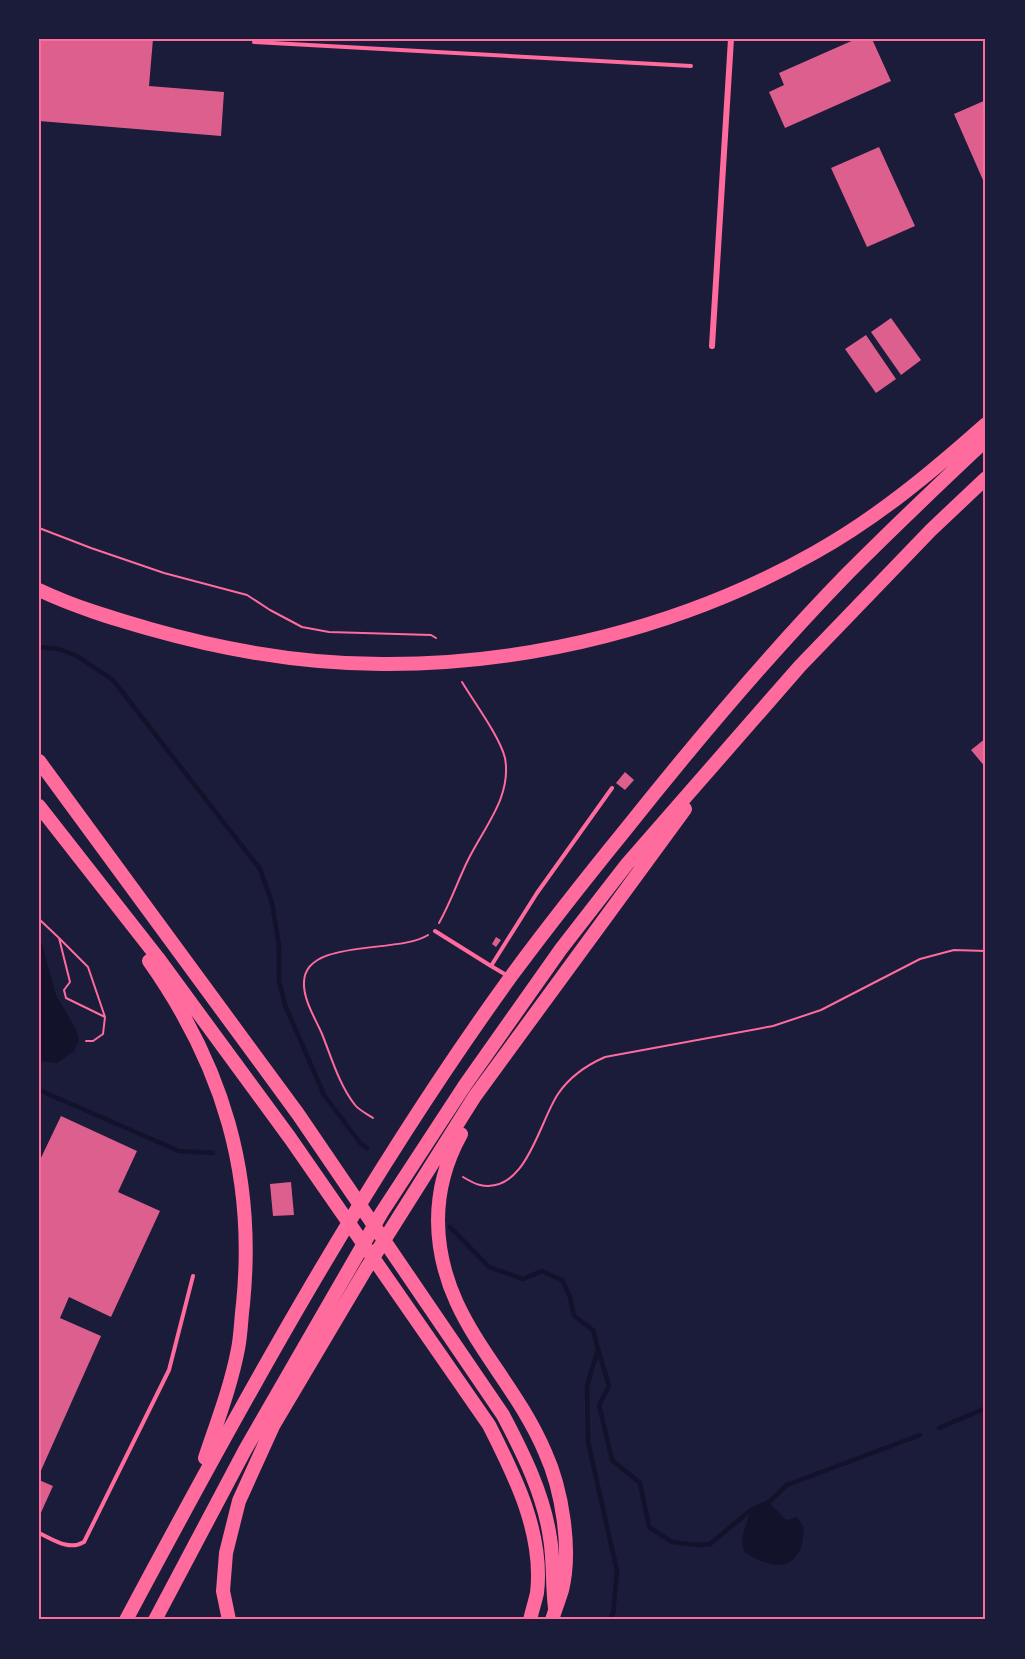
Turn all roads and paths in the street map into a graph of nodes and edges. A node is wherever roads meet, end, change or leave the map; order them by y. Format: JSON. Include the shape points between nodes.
{"nodes":[{"id":1,"x":731,"y":39,"type":"edge"},
{"id":2,"x":254,"y":42,"type":"dead end"},
{"id":3,"x":691,"y":66,"type":"dead end"},
{"id":4,"x":712,"y":346,"type":"dead end"},
{"id":5,"x":986,"y":424,"type":"edge"},
{"id":6,"x":986,"y":440,"type":"edge"},
{"id":7,"x":986,"y":478,"type":"edge"},
{"id":8,"x":39,"y":528,"type":"edge"},
{"id":9,"x":39,"y":590,"type":"edge"},
{"id":10,"x":436,"y":638,"type":"dead end"},
{"id":11,"x":462,"y":682,"type":"dead end"},
{"id":12,"x":729,"y":746,"type":"junction"},
{"id":13,"x":39,"y":761,"type":"edge"},
{"id":14,"x":612,"y":788,"type":"dead end"},
{"id":15,"x":39,"y":807,"type":"edge"},
{"id":16,"x":39,"y":919,"type":"edge"},
{"id":17,"x":435,"y":931,"type":"junction"},
{"id":18,"x":58,"y":938,"type":"junction"},
{"id":19,"x":986,"y":951,"type":"edge"},
{"id":20,"x":491,"y":966,"type":"junction"},
{"id":21,"x":510,"y":978,"type":"junction"},
{"id":22,"x":105,"y":1017,"type":"junction"},
{"id":23,"x":86,"y":1041,"type":"dead end"},
{"id":24,"x":491,"y":1077,"type":"junction"},
{"id":25,"x":373,"y":1118,"type":"dead end"},
{"id":26,"x":463,"y":1177,"type":"dead end"},
{"id":27,"x":193,"y":1276,"type":"dead end"},
{"id":28,"x":194,"y":1492,"type":"junction"},
{"id":29,"x":39,"y":1533,"type":"edge"},
{"id":30,"x":554,"y":1614,"type":"edge"},
{"id":31,"x":126,"y":1620,"type":"edge"},
{"id":32,"x":155,"y":1620,"type":"edge"},
{"id":33,"x":229,"y":1620,"type":"edge"},
{"id":34,"x":530,"y":1620,"type":"edge"}],
"edges":[{"from":1,"to":4,"type":"street"},
{"from":2,"to":3,"type":"lane"},
{"from":5,"to":9,"type":"highway","via":[[932,472],[852,530],[779,571],[692,609],[621,633],[549,649],[465,660],[382,664],[285,657],[193,642],[109,617]]},
{"from":6,"to":21,"type":"highway","via":[[847,574],[729,704]]},
{"from":7,"to":12,"type":"highway","via":[[868,595]]},
{"from":8,"to":10,"type":"path","via":[[164,573],[247,596],[302,627]]},
{"from":11,"to":17,"type":"path","via":[[505,758],[505,784],[500,803],[468,859]]},
{"from":12,"to":24,"type":"highway"},
{"from":12,"to":32,"type":"highway","via":[[627,864],[465,1085],[356,1255],[245,1450]]},
{"from":13,"to":30,"type":"highway","via":[[298,1114],[503,1415],[539,1494],[550,1536]]},
{"from":14,"to":20,"type":"lane","via":[[537,892]]},
{"from":15,"to":28,"type":"highway","via":[[179,1007],[216,1081],[228,1116],[245,1222],[246,1268],[238,1349]]},
{"from":15,"to":34,"type":"highway","via":[[158,958],[290,1138],[489,1425],[530,1518],[537,1565],[537,1593]]},
{"from":16,"to":18,"type":"path"},
{"from":17,"to":20,"type":"lane"},
{"from":17,"to":25,"type":"path","via":[[410,943],[329,953],[315,959],[305,972],[308,1002],[345,1089],[356,1106]]},
{"from":18,"to":22,"type":"path","via":[[88,967]]},
{"from":18,"to":22,"type":"path","via":[[70,982],[64,990],[66,998]]},
{"from":19,"to":26,"type":"path","via":[[954,950],[920,959],[821,1010],[773,1026],[605,1057],[576,1074],[560,1092],[524,1165],[509,1180],[480,1185]]},
{"from":20,"to":21,"type":"lane"},
{"from":21,"to":28,"type":"highway","via":[[368,1190]]},
{"from":22,"to":23,"type":"path","via":[[103,1034]]},
{"from":24,"to":30,"type":"highway","via":[[484,1098],[450,1153],[441,1184],[438,1245],[457,1307],[519,1402],[554,1475],[565,1555],[562,1588]]},
{"from":24,"to":33,"type":"highway","via":[[392,1226],[273,1426],[239,1501],[226,1553],[223,1591]]},
{"from":27,"to":29,"type":"lane","via":[[169,1370],[84,1542],[68,1546]]},
{"from":28,"to":31,"type":"highway"}]}
